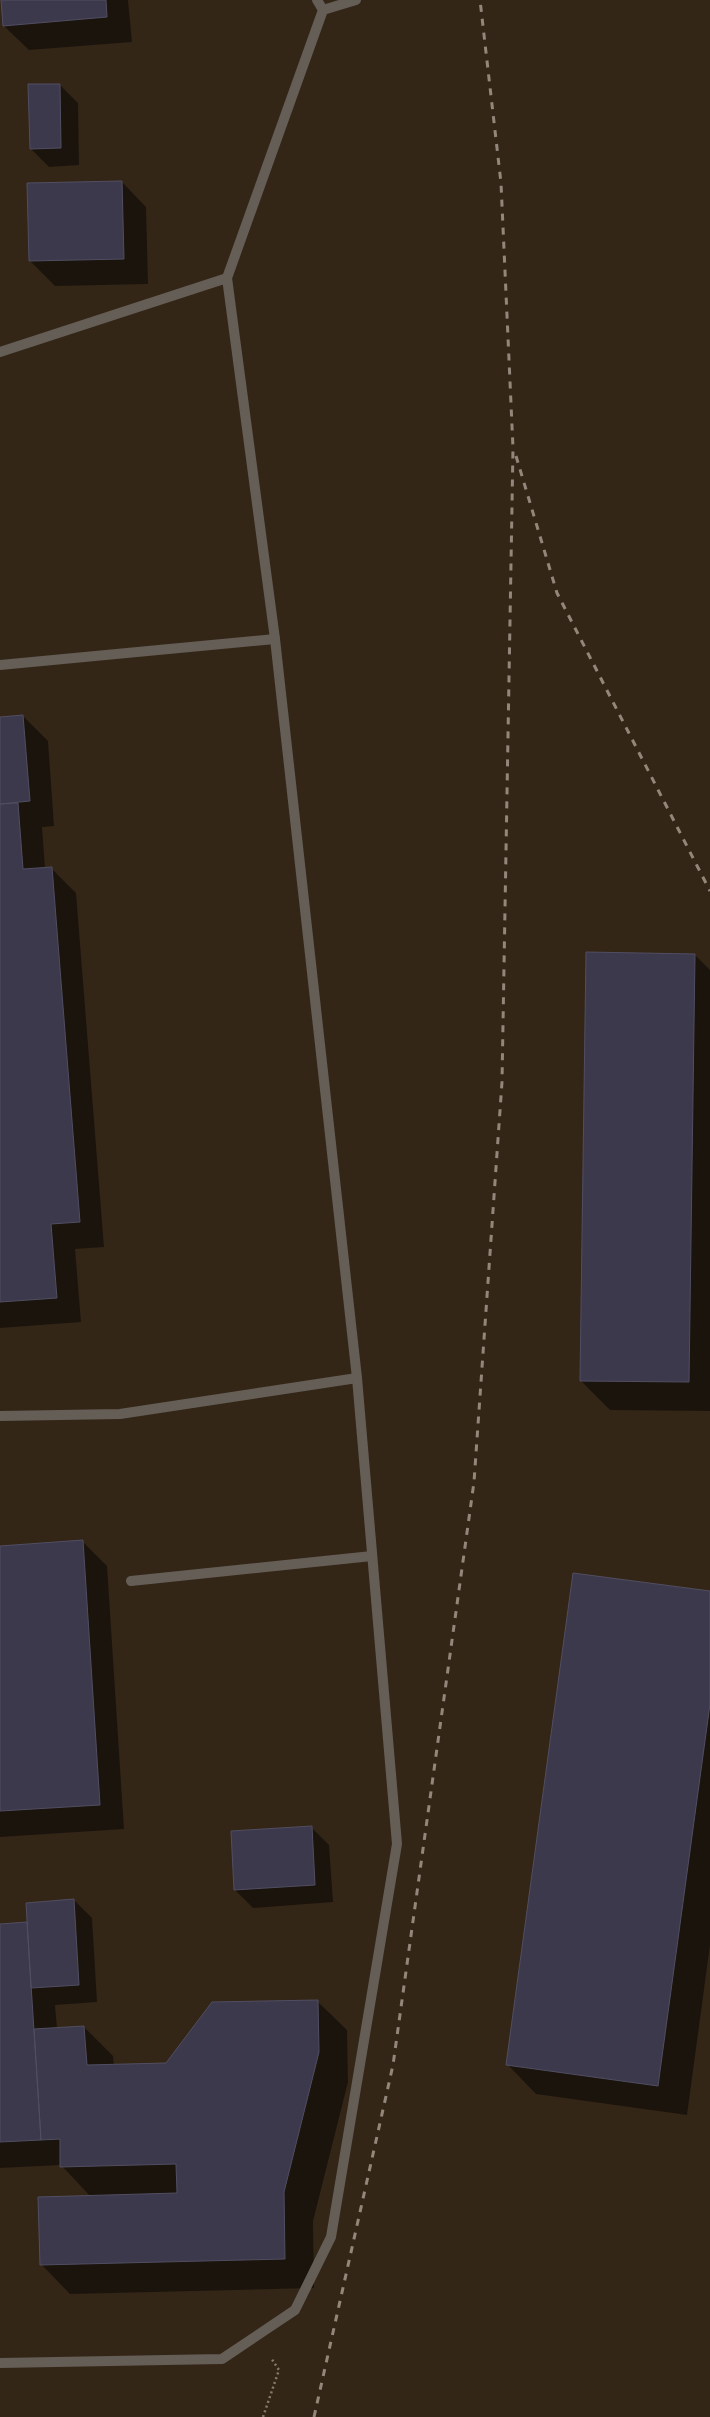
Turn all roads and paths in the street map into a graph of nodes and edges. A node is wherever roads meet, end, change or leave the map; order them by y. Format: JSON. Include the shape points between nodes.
{"nodes":[{"id":1,"x":317,"y":0,"type":"edge"},
{"id":2,"x":356,"y":0,"type":"edge"},
{"id":3,"x":323,"y":10,"type":"junction"},
{"id":4,"x":227,"y":278,"type":"junction"},
{"id":5,"x":0,"y":352,"type":"edge"},
{"id":6,"x":275,"y":640,"type":"junction"},
{"id":7,"x":0,"y":665,"type":"edge"},
{"id":8,"x":357,"y":1378,"type":"junction"},
{"id":9,"x":0,"y":1416,"type":"edge"},
{"id":10,"x":372,"y":1556,"type":"junction"},
{"id":11,"x":131,"y":1581,"type":"dead end"},
{"id":12,"x":258,"y":2336,"type":"junction"},
{"id":13,"x":0,"y":2363,"type":"edge"},
{"id":14,"x":263,"y":2417,"type":"edge"}],
"edges":[{"from":1,"to":3,"type":"street"},
{"from":2,"to":3,"type":"street"},
{"from":3,"to":4,"type":"street"},
{"from":4,"to":5,"type":"street"},
{"from":4,"to":6,"type":"street"},
{"from":6,"to":7,"type":"street"},
{"from":6,"to":8,"type":"street"},
{"from":8,"to":9,"type":"street","via":[[120,1414]]},
{"from":8,"to":10,"type":"street"},
{"from":10,"to":11,"type":"street"},
{"from":10,"to":12,"type":"street","via":[[397,1844],[331,2237],[295,2310]]},
{"from":12,"to":13,"type":"street","via":[[222,2359]]},
{"from":12,"to":14,"type":"path","via":[[279,2370]]}]}
